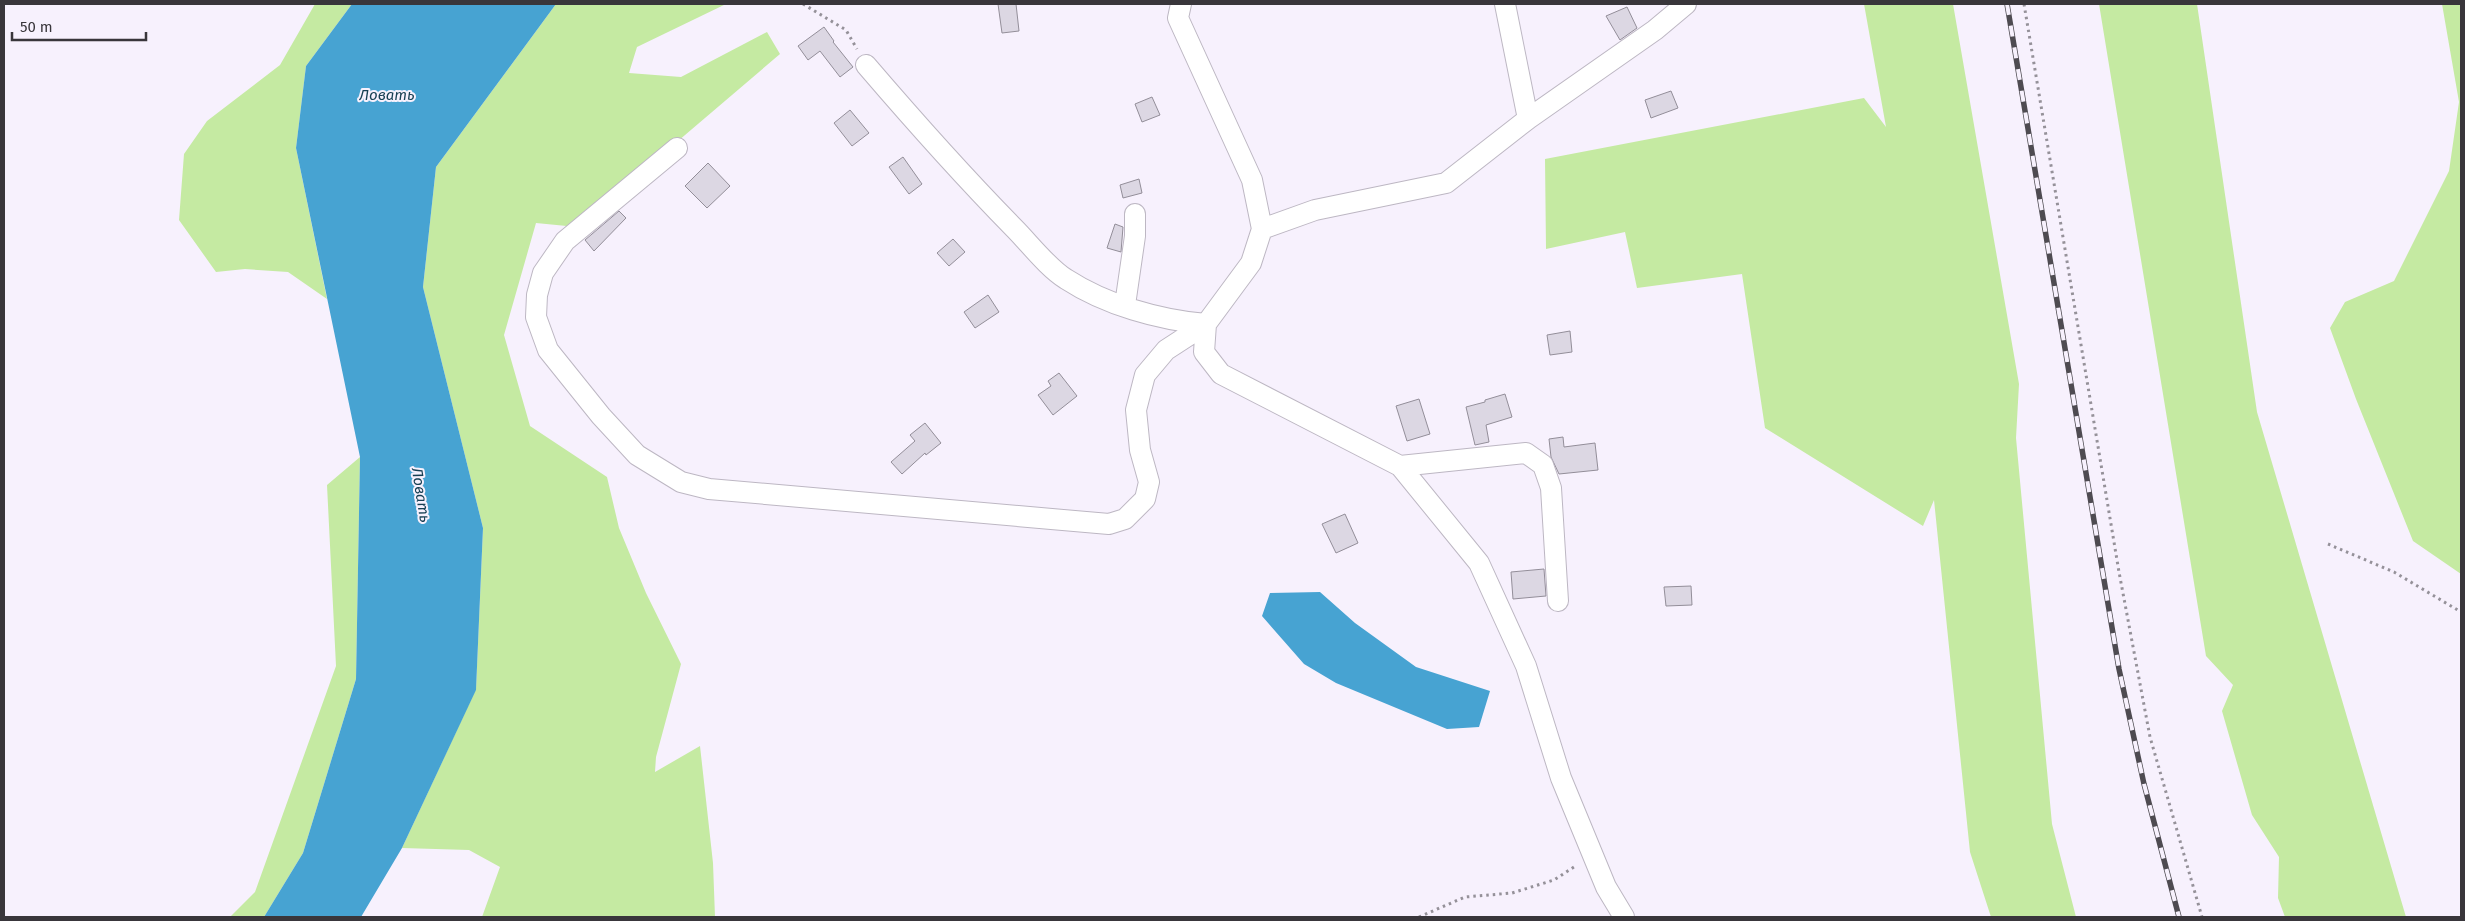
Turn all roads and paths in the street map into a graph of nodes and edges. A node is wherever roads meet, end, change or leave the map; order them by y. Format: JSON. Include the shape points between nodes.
{"nodes":[{"id":1,"x":804,"y":4,"type":"edge"},
{"id":2,"x":1181,"y":4,"type":"edge"},
{"id":3,"x":1505,"y":4,"type":"edge"},
{"id":4,"x":1686,"y":4,"type":"edge"},
{"id":5,"x":2024,"y":4,"type":"edge"},
{"id":6,"x":866,"y":65,"type":"joint"},
{"id":7,"x":1528,"y":119,"type":"junction"},
{"id":8,"x":677,"y":148,"type":"dead end"},
{"id":9,"x":1135,"y":214,"type":"dead end"},
{"id":10,"x":1262,"y":229,"type":"junction"},
{"id":11,"x":1124,"y":306,"type":"junction"},
{"id":12,"x":1206,"y":324,"type":"junction"},
{"id":13,"x":1400,"y":466,"type":"junction"},
{"id":14,"x":2328,"y":544,"type":"dead end"},
{"id":15,"x":1558,"y":601,"type":"dead end"},
{"id":16,"x":2461,"y":612,"type":"edge"},
{"id":17,"x":1593,"y":856,"type":"junction"},
{"id":18,"x":1419,"y":917,"type":"edge"},
{"id":19,"x":1624,"y":917,"type":"edge"},
{"id":20,"x":2202,"y":917,"type":"edge"}],
"edges":[{"from":1,"to":6,"type":"path","via":[[846,30]]},
{"from":2,"to":10,"type":"street","via":[[1178,18],[1252,180]]},
{"from":3,"to":7,"type":"street"},
{"from":4,"to":7,"type":"street","via":[[1655,30]]},
{"from":5,"to":20,"type":"path","via":[[2119,572],[2150,737]]},
{"from":6,"to":11,"type":"street","via":[[952,164],[1064,278],[1094,295]]},
{"from":7,"to":10,"type":"street","via":[[1446,183],[1315,210]]},
{"from":8,"to":12,"type":"street","via":[[565,241],[543,273],[536,295],[536,317],[548,350],[601,416],[637,456],[681,482],[709,489],[1109,524],[1124,519],[1144,499],[1149,482],[1140,450],[1136,410],[1145,375],[1166,350]]},
{"from":9,"to":11,"type":"street","via":[[1135,236]]},
{"from":10,"to":12,"type":"street","via":[[1251,263]]},
{"from":11,"to":12,"type":"street","via":[[1178,322]]},
{"from":12,"to":13,"type":"street","via":[[1204,352],[1221,374]]},
{"from":13,"to":15,"type":"street","via":[[1526,453],[1544,465],[1551,488]]},
{"from":13,"to":17,"type":"street","via":[[1479,564],[1526,666],[1561,778]]},
{"from":14,"to":16,"type":"path","via":[[2394,572]]},
{"from":17,"to":18,"type":"path","via":[[1554,880],[1512,893],[1465,898]]},
{"from":17,"to":19,"type":"street"}]}
